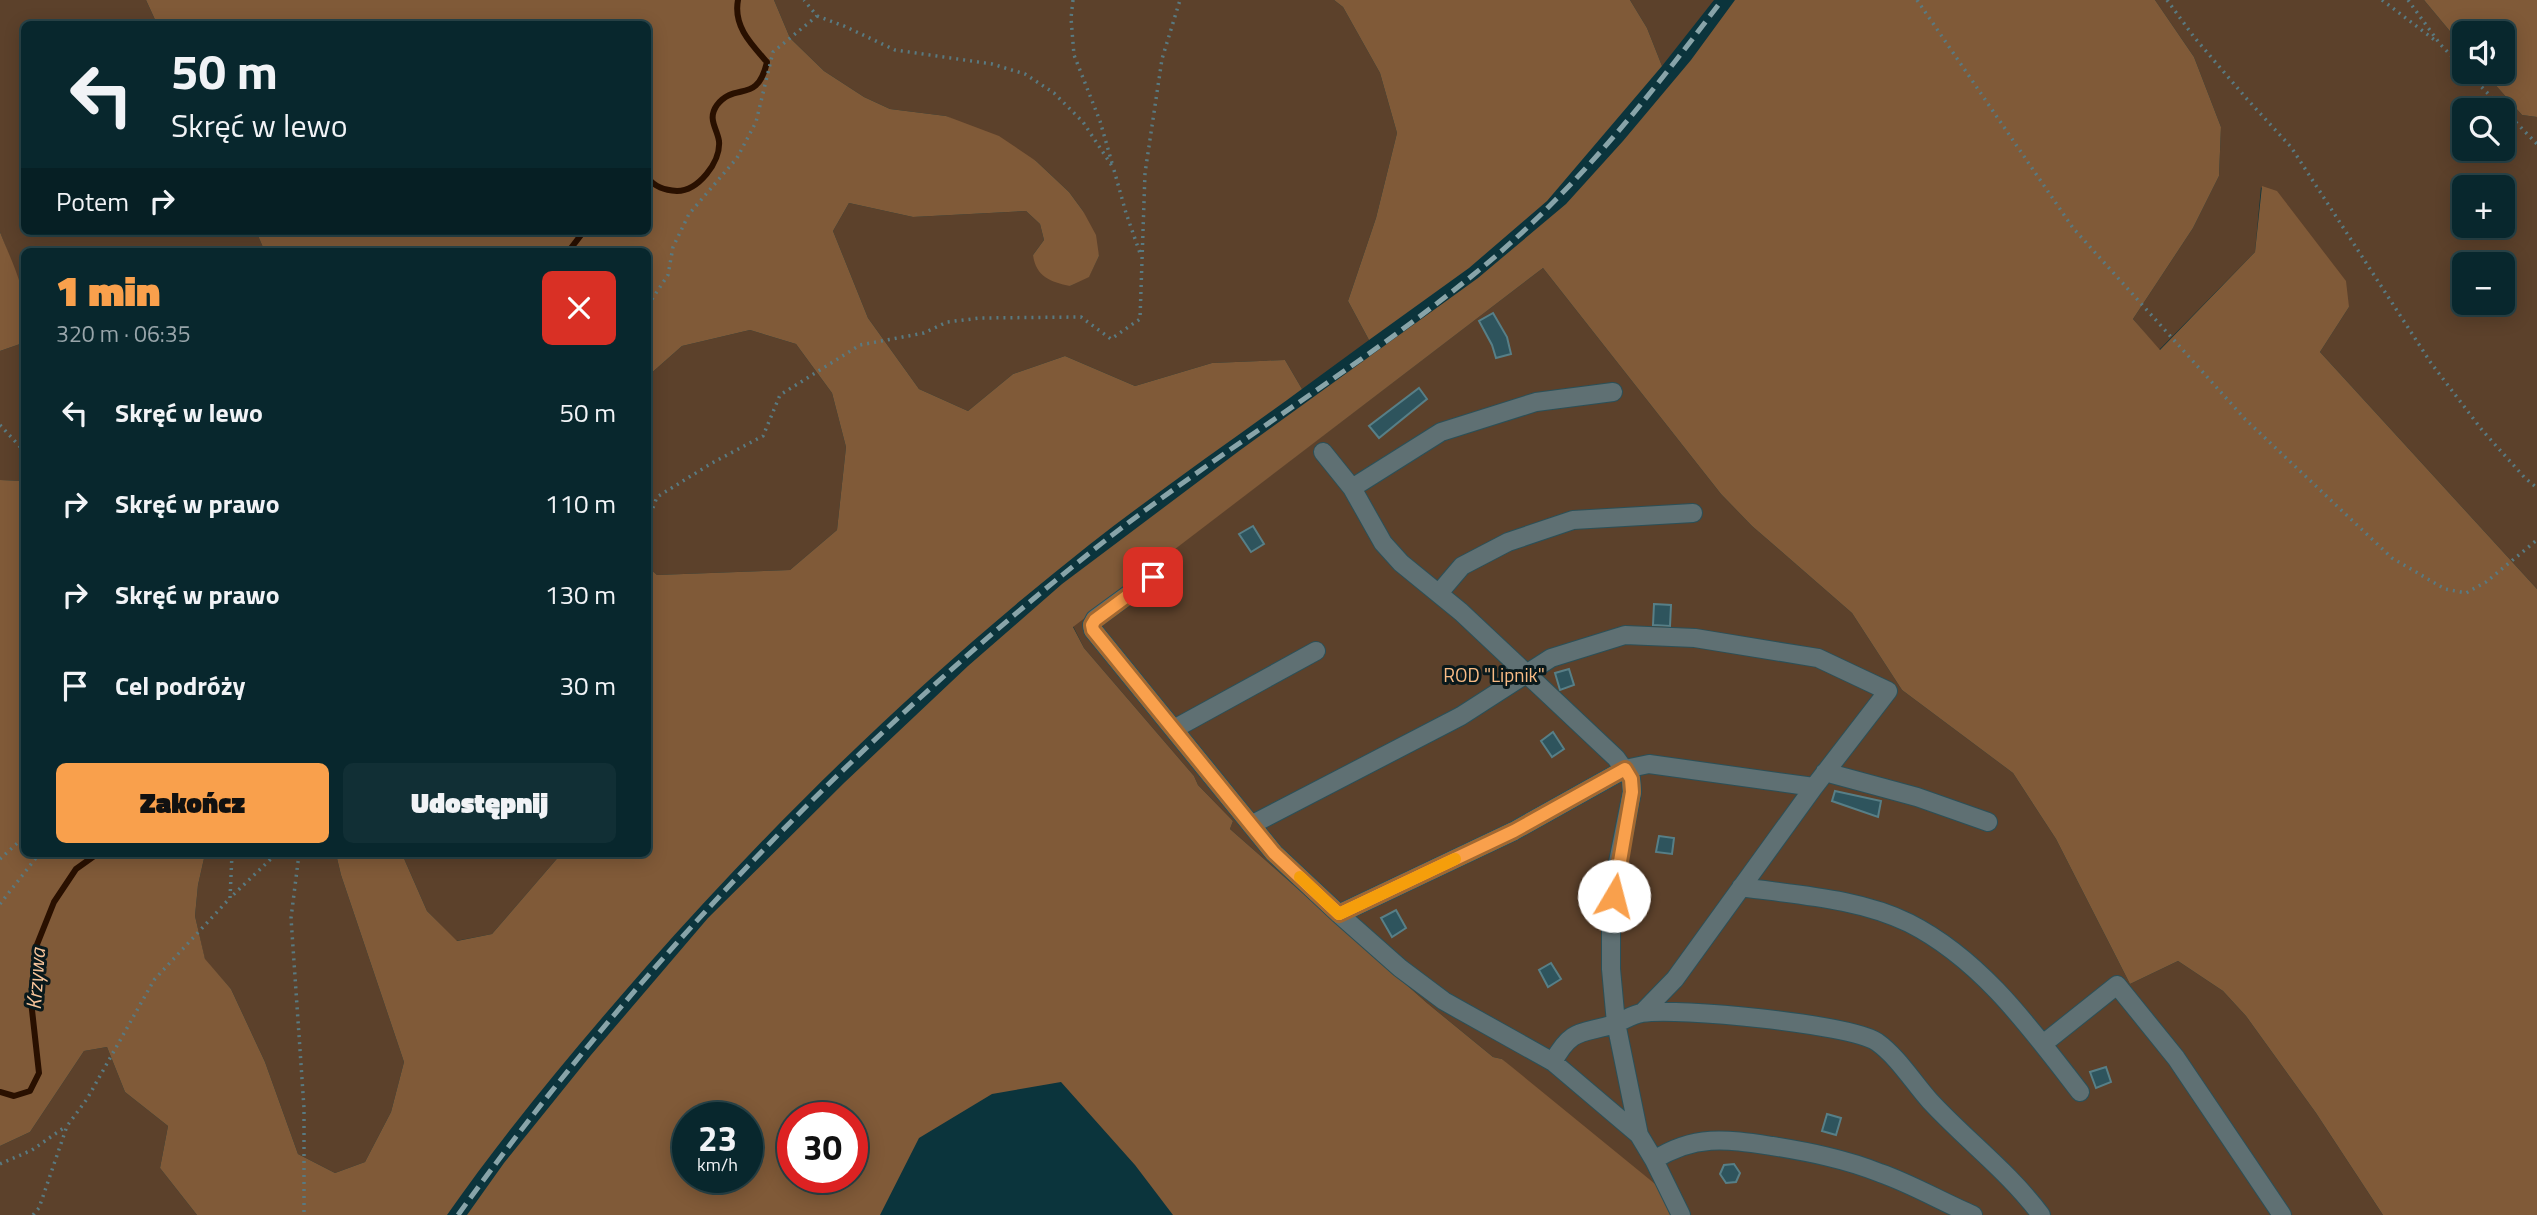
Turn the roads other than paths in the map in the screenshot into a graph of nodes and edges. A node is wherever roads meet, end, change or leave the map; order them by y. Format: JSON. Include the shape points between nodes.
{"nodes":[{"id":1,"x":1613,"y":391,"type":"dead end"},
{"id":2,"x":1323,"y":452,"type":"dead end"},
{"id":3,"x":1352,"y":488,"type":"junction"},
{"id":4,"x":1693,"y":513,"type":"dead end"},
{"id":5,"x":1173,"y":562,"type":"dead end"},
{"id":6,"x":1439,"y":593,"type":"junction"},
{"id":7,"x":1315,"y":651,"type":"dead end"},
{"id":8,"x":1525,"y":673,"type":"junction"},
{"id":9,"x":1174,"y":729,"type":"junction"},
{"id":10,"x":1625,"y":769,"type":"junction"},
{"id":11,"x":1825,"y":772,"type":"junction"},
{"id":12,"x":1814,"y":787,"type":"junction"},
{"id":13,"x":1988,"y":822,"type":"dead end"},
{"id":14,"x":1251,"y":824,"type":"junction"},
{"id":15,"x":1741,"y":887,"type":"junction"},
{"id":16,"x":1339,"y":914,"type":"junction"},
{"id":17,"x":1642,"y":1013,"type":"junction"},
{"id":18,"x":1616,"y":1023,"type":"junction"},
{"id":19,"x":2043,"y":1044,"type":"junction"},
{"id":20,"x":1553,"y":1062,"type":"junction"},
{"id":21,"x":2080,"y":1092,"type":"dead end"},
{"id":22,"x":1639,"y":1135,"type":"junction"},
{"id":23,"x":1654,"y":1160,"type":"junction"},
{"id":24,"x":1681,"y":1215,"type":"edge"},
{"id":25,"x":1973,"y":1215,"type":"edge"},
{"id":26,"x":2040,"y":1215,"type":"edge"},
{"id":27,"x":2282,"y":1215,"type":"edge"}],
"edges":[{"from":1,"to":3,"type":"street","via":[[1536,402],[1441,432]]},
{"from":2,"to":3,"type":"street"},
{"from":3,"to":6,"type":"street","via":[[1383,543]]},
{"from":4,"to":6,"type":"street","via":[[1573,520],[1508,542],[1462,566]]},
{"from":5,"to":9,"type":"street","via":[[1092,625]]},
{"from":6,"to":8,"type":"street"},
{"from":7,"to":9,"type":"street"},
{"from":8,"to":10,"type":"street"},
{"from":8,"to":11,"type":"street","via":[[1551,658],[1625,635],[1695,638],[1818,658],[1888,691]]},
{"from":8,"to":14,"type":"street","via":[[1461,716]]},
{"from":9,"to":14,"type":"street"},
{"from":10,"to":12,"type":"street","via":[[1649,764]]},
{"from":10,"to":16,"type":"street","via":[[1514,831]]},
{"from":10,"to":18,"type":"street","via":[[1632,792],[1611,920]]},
{"from":11,"to":12,"type":"street"},
{"from":11,"to":13,"type":"street"},
{"from":12,"to":15,"type":"street"},
{"from":14,"to":16,"type":"street","via":[[1274,853]]},
{"from":15,"to":17,"type":"street","via":[[1675,979]]},
{"from":15,"to":19,"type":"street","via":[[1834,901],[1909,923],[1972,965]]},
{"from":16,"to":20,"type":"street","via":[[1444,1001]]},
{"from":17,"to":18,"type":"street"},
{"from":17,"to":26,"type":"street","via":[[1702,1013],[1861,1034],[1876,1042]]},
{"from":18,"to":20,"type":"street","via":[[1573,1036]]},
{"from":18,"to":22,"type":"street"},
{"from":19,"to":21,"type":"street"},
{"from":19,"to":27,"type":"street","via":[[2117,985],[2176,1058]]},
{"from":20,"to":22,"type":"street"},
{"from":22,"to":23,"type":"street"},
{"from":23,"to":24,"type":"street"},
{"from":23,"to":25,"type":"street","via":[[1674,1147],[1710,1140],[1821,1154],[1882,1173]]}]}
